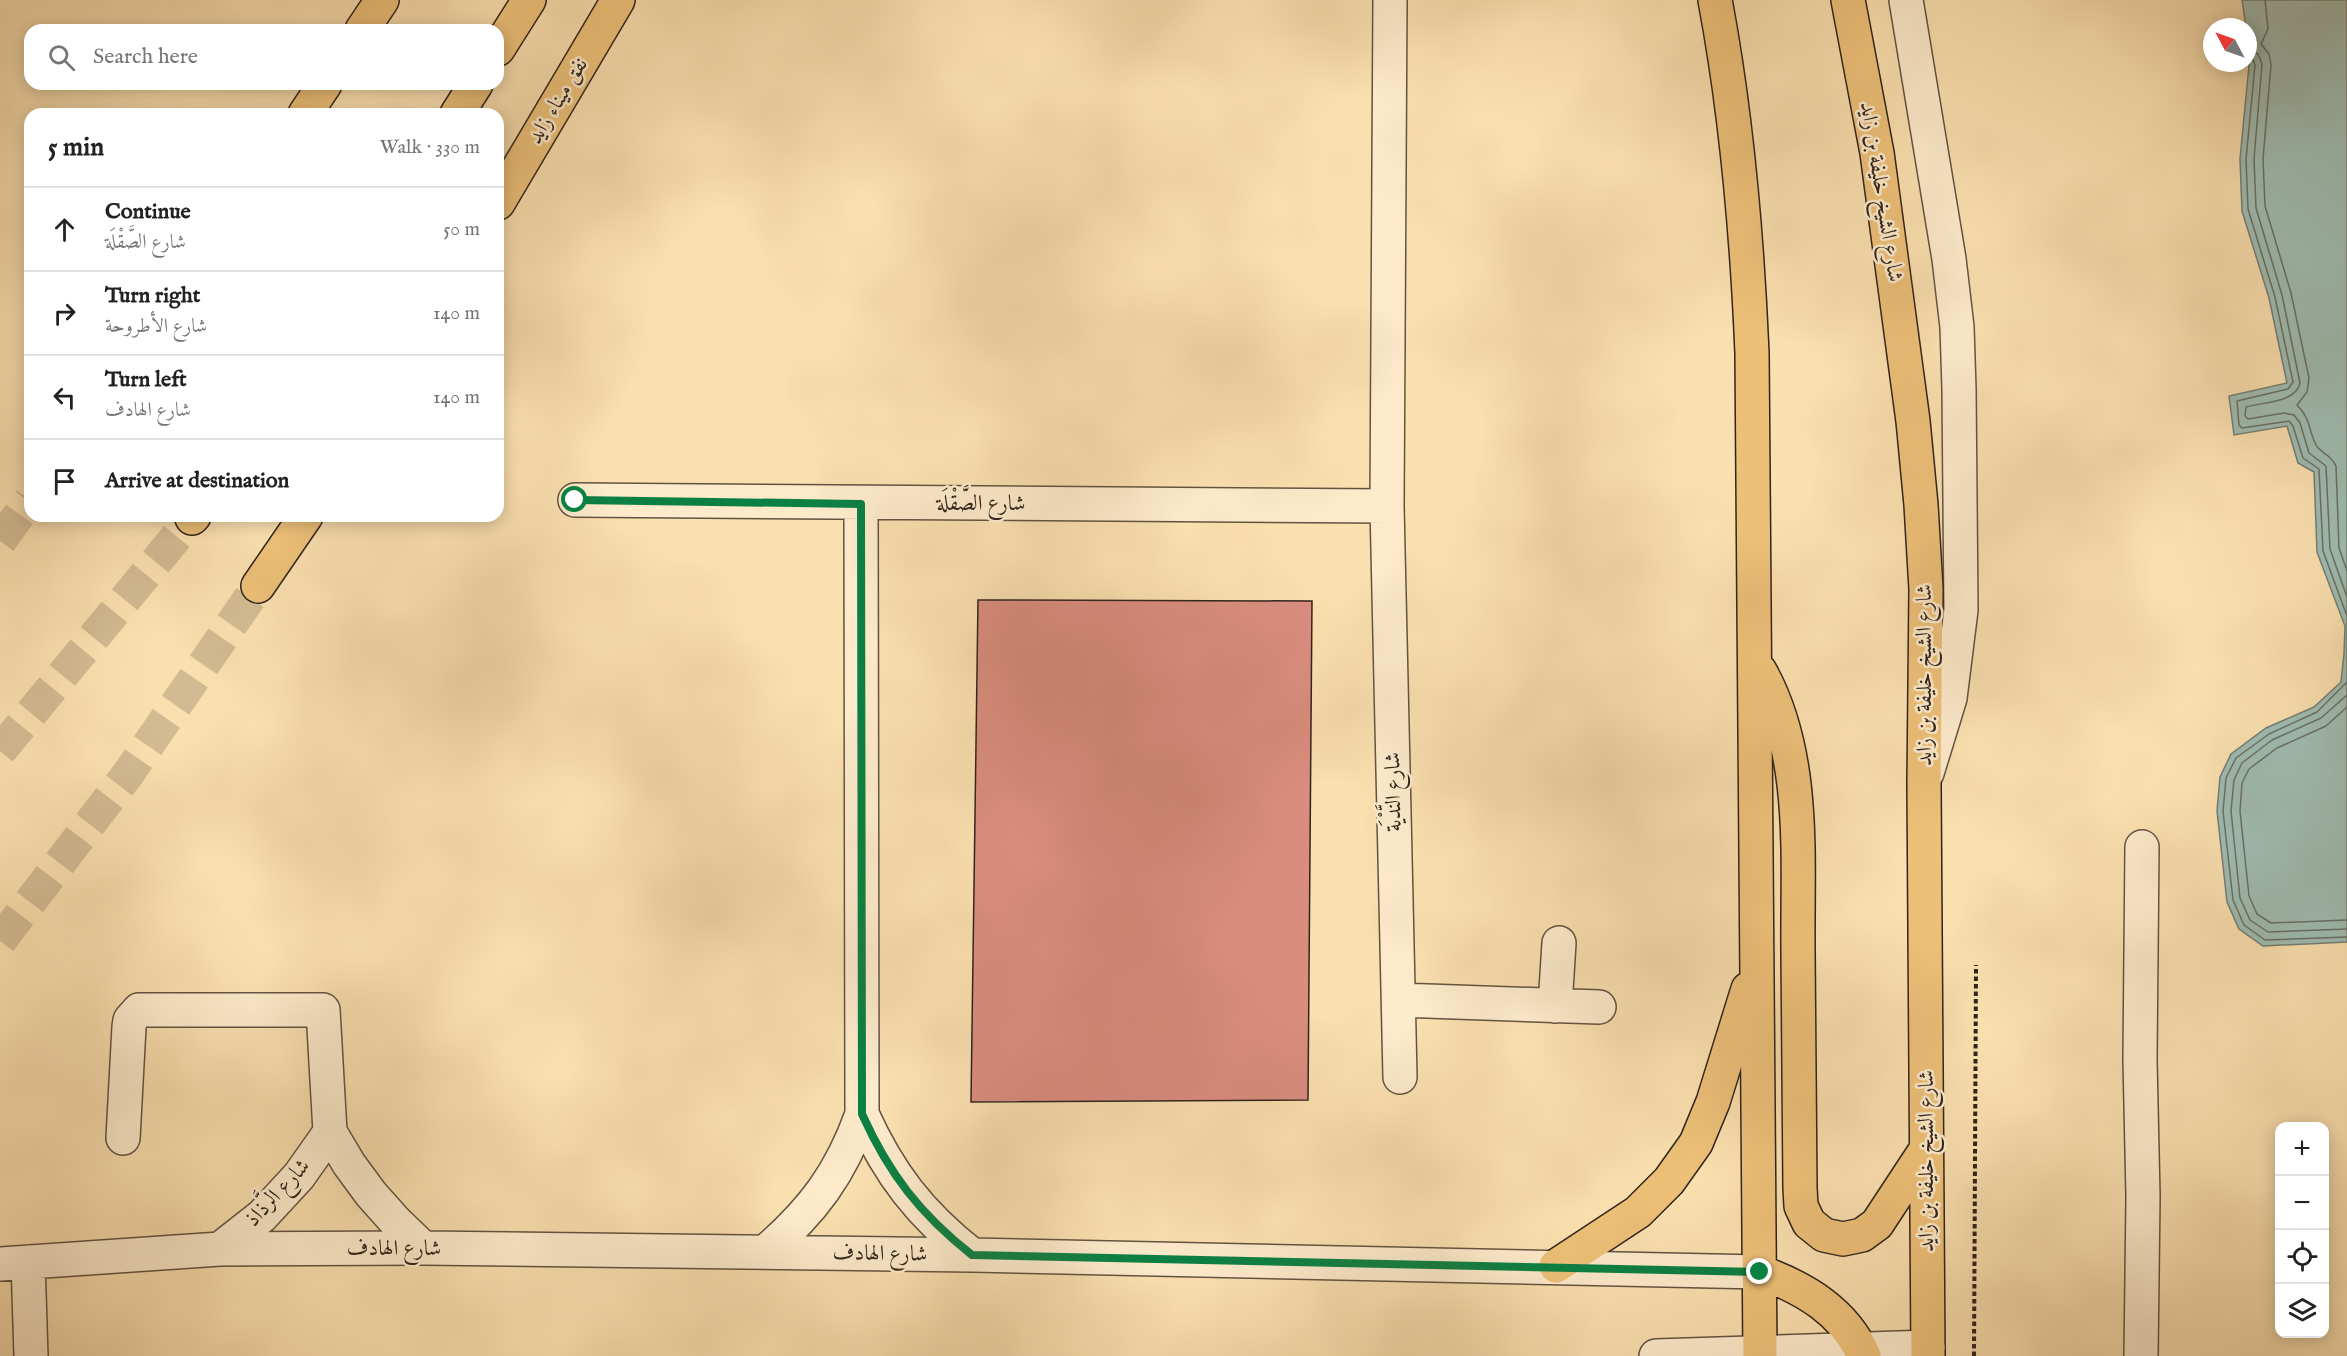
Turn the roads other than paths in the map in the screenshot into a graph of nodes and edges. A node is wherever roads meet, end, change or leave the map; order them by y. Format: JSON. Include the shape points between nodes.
{"nodes":[{"id":1,"x":382,"y":0,"type":"edge"},
{"id":2,"x":529,"y":0,"type":"edge"},
{"id":3,"x":618,"y":0,"type":"edge"},
{"id":4,"x":1390,"y":0,"type":"edge"},
{"id":5,"x":1715,"y":0,"type":"edge"},
{"id":6,"x":1848,"y":0,"type":"edge"},
{"id":7,"x":1906,"y":0,"type":"edge"},
{"id":8,"x":366,"y":24,"type":"edge"},
{"id":9,"x":504,"y":40,"type":"edge"},
{"id":10,"x":321,"y":90,"type":"edge"},
{"id":11,"x":472,"y":90,"type":"edge"},
{"id":12,"x":309,"y":108,"type":"edge"},
{"id":13,"x":461,"y":108,"type":"edge"},
{"id":14,"x":504,"y":193,"type":"edge"},
{"id":15,"x":575,"y":500,"type":"dead end"},
{"id":16,"x":861,"y":504,"type":"junction"},
{"id":17,"x":1387,"y":506,"type":"junction"},
{"id":18,"x":302,"y":522,"type":"edge"},
{"id":19,"x":258,"y":586,"type":"tunnel mouth"},
{"id":20,"x":1755,"y":662,"type":"junction"},
{"id":21,"x":1924,"y":783,"type":"junction"},
{"id":22,"x":2142,"y":847,"type":"dead end"},
{"id":23,"x":1559,"y":943,"type":"dead end"},
{"id":24,"x":1758,"y":959,"type":"junction"},
{"id":25,"x":1399,"y":1000,"type":"junction"},
{"id":26,"x":1556,"y":1006,"type":"junction"},
{"id":27,"x":1599,"y":1007,"type":"dead end"},
{"id":28,"x":1400,"y":1077,"type":"dead end"},
{"id":29,"x":862,"y":1114,"type":"junction"},
{"id":30,"x":330,"y":1132,"type":"junction"},
{"id":31,"x":123,"y":1138,"type":"dead end"},
{"id":32,"x":1927,"y":1148,"type":"junction"},
{"id":33,"x":423,"y":1248,"type":"junction"},
{"id":34,"x":220,"y":1249,"type":"junction"},
{"id":35,"x":765,"y":1252,"type":"junction"},
{"id":36,"x":972,"y":1255,"type":"junction"},
{"id":37,"x":14,"y":1263,"type":"edge"},
{"id":38,"x":1556,"y":1266,"type":"junction"},
{"id":39,"x":1760,"y":1272,"type":"junction"},
{"id":40,"x":1928,"y":1352,"type":"edge"},
{"id":41,"x":1863,"y":1353,"type":"edge"},
{"id":42,"x":1760,"y":1354,"type":"edge"},
{"id":43,"x":31,"y":1356,"type":"edge"},
{"id":44,"x":1656,"y":1356,"type":"edge"},
{"id":45,"x":2142,"y":1356,"type":"edge"}],
"edges":[{"from":1,"to":8,"type":"main road"},
{"from":2,"to":9,"type":"main road"},
{"from":3,"to":14,"type":"main road","name":"نفق ميناء زايد"},
{"from":4,"to":17,"type":"street","name":"شارع النَّدْيَة"},
{"from":5,"to":20,"type":"main road","via":[[1738,149],[1748,251]]},
{"from":6,"to":21,"type":"main road","name":"شارع الشيخ خليفة بن زايد","via":[[1877,153],[1922,505],[1926,589]]},
{"from":7,"to":21,"type":"street","via":[[1949,260],[1959,389],[1957,654],[1950,698]]},
{"from":10,"to":12,"type":"main road"},
{"from":11,"to":13,"type":"main road"},
{"from":15,"to":16,"type":"street","name":"شارع الصَّقْلَة"},
{"from":16,"to":17,"type":"street","name":"شارع الصَّقْلَة"},
{"from":16,"to":29,"type":"street"},
{"from":17,"to":25,"type":"street","name":"شارع النَّدْيَة"},
{"from":18,"to":19,"type":"main road"},
{"from":20,"to":24,"type":"main road"},
{"from":20,"to":32,"type":"main road","via":[[1784,725],[1796,799],[1800,1188],[1801,1206],[1809,1223],[1824,1235],[1843,1239],[1862,1235],[1877,1224]]},
{"from":21,"to":32,"type":"main road","name":"شارع الشيخ خليفة بن زايد"},
{"from":22,"to":45,"type":"street"},
{"from":23,"to":26,"type":"street"},
{"from":24,"to":38,"type":"main road","via":[[1713,1102],[1696,1143],[1669,1181],[1638,1212]]},
{"from":24,"to":39,"type":"main road"},
{"from":25,"to":26,"type":"street"},
{"from":25,"to":28,"type":"street","name":"شارع النَّدْيَة"},
{"from":26,"to":27,"type":"street"},
{"from":29,"to":35,"type":"street","via":[[825,1191]]},
{"from":29,"to":36,"type":"street","via":[[889,1168],[907,1192]]},
{"from":30,"to":31,"type":"street","name":"شارع الرَّذاذ","via":[[323,1010],[139,1010],[129,1027]]},
{"from":30,"to":33,"type":"street","name":"شارع الرَّذاذ","via":[[371,1194]]},
{"from":30,"to":34,"type":"street","name":"شارع الرَّذاذ","via":[[270,1208]]},
{"from":32,"to":40,"type":"main road","name":"شارع الشيخ خليفة بن زايد"},
{"from":33,"to":34,"type":"street","name":"شارع الهادف"},
{"from":33,"to":35,"type":"street","name":"شارع الهادف"},
{"from":34,"to":37,"type":"street","name":"شارع الهادف"},
{"from":35,"to":36,"type":"street","name":"شارع الهادف"},
{"from":36,"to":38,"type":"street","name":"شارع الهادف"},
{"from":37,"to":43,"type":"street"},
{"from":38,"to":39,"type":"street","name":"شارع الهادف"},
{"from":39,"to":41,"type":"main road","via":[[1791,1283],[1819,1300],[1843,1323]]},
{"from":39,"to":42,"type":"main road"},
{"from":40,"to":41,"type":"street"},
{"from":41,"to":42,"type":"street"},
{"from":42,"to":44,"type":"street"}]}
